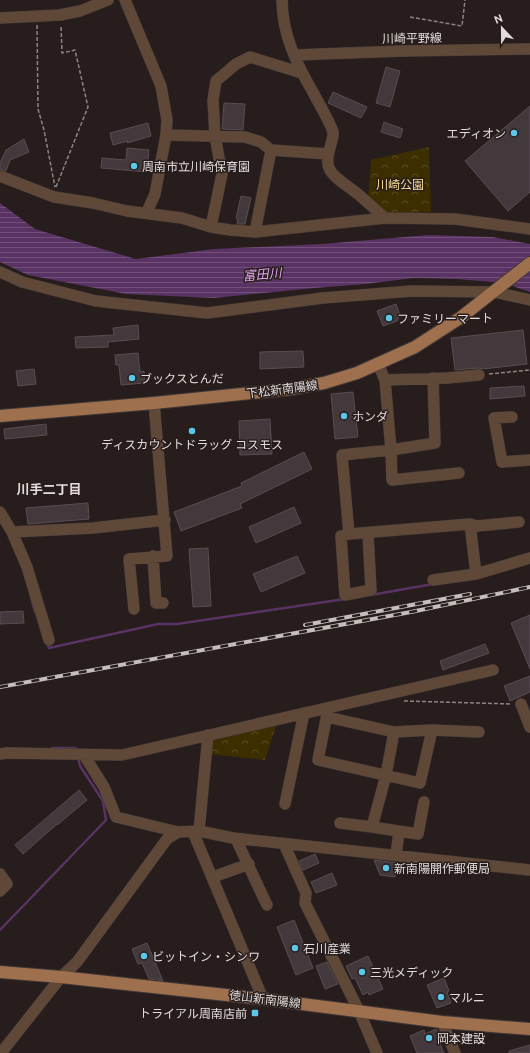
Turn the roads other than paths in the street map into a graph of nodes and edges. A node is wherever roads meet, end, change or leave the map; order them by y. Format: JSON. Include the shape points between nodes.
{"nodes":[{"id":1,"x":108,"y":0,"type":"edge"},
{"id":2,"x":125,"y":0,"type":"edge"},
{"id":3,"x":282,"y":0,"type":"edge"},
{"id":4,"x":0,"y":18,"type":"edge"},
{"id":5,"x":530,"y":49,"type":"edge"},
{"id":6,"x":294,"y":55,"type":"junction"},
{"id":7,"x":302,"y":73,"type":"junction"},
{"id":8,"x":166,"y":135,"type":"junction"},
{"id":9,"x":215,"y":136,"type":"junction"},
{"id":10,"x":271,"y":150,"type":"junction"},
{"id":11,"x":328,"y":154,"type":"junction"},
{"id":12,"x":0,"y":176,"type":"edge"},
{"id":13,"x":147,"y":212,"type":"junction"},
{"id":14,"x":385,"y":218,"type":"junction"},
{"id":15,"x":211,"y":227,"type":"junction"},
{"id":16,"x":530,"y":229,"type":"edge"},
{"id":17,"x":256,"y":232,"type":"junction"},
{"id":18,"x":530,"y":263,"type":"edge"},
{"id":19,"x":0,"y":272,"type":"edge"},
{"id":20,"x":498,"y":289,"type":"junction"},
{"id":21,"x":530,"y":300,"type":"edge"},
{"id":22,"x":378,"y":364,"type":"junction"},
{"id":23,"x":479,"y":375,"type":"road end"},
{"id":24,"x":433,"y":378,"type":"junction"},
{"id":25,"x":385,"y":380,"type":"junction"},
{"id":26,"x":154,"y":403,"type":"junction"},
{"id":27,"x":0,"y":416,"type":"edge"},
{"id":28,"x":512,"y":417,"type":"dead end"},
{"id":29,"x":391,"y":450,"type":"junction"},
{"id":30,"x":530,"y":460,"type":"edge"},
{"id":31,"x":459,"y":473,"type":"dead end"},
{"id":32,"x":0,"y":512,"type":"edge"},
{"id":33,"x":165,"y":520,"type":"junction"},
{"id":34,"x":520,"y":522,"type":"dead end"},
{"id":35,"x":470,"y":524,"type":"junction"},
{"id":36,"x":12,"y":532,"type":"junction"},
{"id":37,"x":349,"y":534,"type":"junction"},
{"id":38,"x":368,"y":534,"type":"junction"},
{"id":39,"x":153,"y":556,"type":"junction"},
{"id":40,"x":530,"y":558,"type":"edge"},
{"id":41,"x":476,"y":574,"type":"junction"},
{"id":42,"x":433,"y":580,"type":"dead end"},
{"id":43,"x":163,"y":603,"type":"dead end"},
{"id":44,"x":134,"y":609,"type":"dead end"},
{"id":45,"x":49,"y":640,"type":"dead end"},
{"id":46,"x":493,"y":670,"type":"dead end"},
{"id":47,"x":521,"y":704,"type":"road end"},
{"id":48,"x":328,"y":712,"type":"junction"},
{"id":49,"x":304,"y":713,"type":"junction"},
{"id":50,"x":530,"y":727,"type":"edge"},
{"id":51,"x":432,"y":730,"type":"junction"},
{"id":52,"x":394,"y":732,"type":"junction"},
{"id":53,"x":479,"y":732,"type":"dead end"},
{"id":54,"x":208,"y":735,"type":"junction"},
{"id":55,"x":0,"y":754,"type":"edge"},
{"id":56,"x":84,"y":755,"type":"junction"},
{"id":57,"x":386,"y":775,"type":"junction"},
{"id":58,"x":424,"y":802,"type":"dead end"},
{"id":59,"x":285,"y":804,"type":"dead end"},
{"id":60,"x":340,"y":823,"type":"dead end"},
{"id":61,"x":372,"y":827,"type":"junction"},
{"id":62,"x":196,"y":831,"type":"junction"},
{"id":63,"x":399,"y":831,"type":"junction"},
{"id":64,"x":178,"y":832,"type":"junction"},
{"id":65,"x":236,"y":839,"type":"junction"},
{"id":66,"x":284,"y":844,"type":"junction"},
{"id":67,"x":396,"y":855,"type":"junction"},
{"id":68,"x":249,"y":864,"type":"junction"},
{"id":69,"x":530,"y":870,"type":"edge"},
{"id":70,"x":0,"y":874,"type":"edge"},
{"id":71,"x":213,"y":877,"type":"junction"},
{"id":72,"x":0,"y":891,"type":"edge"},
{"id":73,"x":268,"y":905,"type":"dead end"},
{"id":74,"x":0,"y":972,"type":"edge"},
{"id":75,"x":61,"y":977,"type":"junction"},
{"id":76,"x":263,"y":998,"type":"junction"},
{"id":77,"x":359,"y":1011,"type":"junction"},
{"id":78,"x":442,"y":1022,"type":"junction"},
{"id":79,"x":530,"y":1029,"type":"edge"},
{"id":80,"x":1,"y":1053,"type":"edge"},
{"id":81,"x":377,"y":1053,"type":"edge"},
{"id":82,"x":455,"y":1053,"type":"edge"}],
"edges":[{"from":1,"to":4,"type":"street","via":[[80,11],[60,15]]},
{"from":2,"to":8,"type":"street","via":[[161,86],[168,120]]},
{"from":3,"to":6,"type":"street","via":[[282,13]]},
{"from":5,"to":6,"type":"street","name":"川崎平野線"},
{"from":6,"to":7,"type":"street"},
{"from":7,"to":9,"type":"street","via":[[250,57],[236,64],[216,81],[213,100]]},
{"from":7,"to":11,"type":"street","via":[[333,132]]},
{"from":8,"to":9,"type":"street"},
{"from":8,"to":13,"type":"street","via":[[155,194]]},
{"from":9,"to":10,"type":"street","via":[[245,137],[261,142]]},
{"from":9,"to":15,"type":"street","via":[[223,169]]},
{"from":10,"to":11,"type":"street"},
{"from":10,"to":17,"type":"street"},
{"from":11,"to":14,"type":"street","via":[[329,168]]},
{"from":12,"to":13,"type":"street","via":[[54,197],[127,211]]},
{"from":13,"to":15,"type":"street","via":[[182,218]]},
{"from":14,"to":16,"type":"street","via":[[455,219]]},
{"from":14,"to":17,"type":"street"},
{"from":15,"to":17,"type":"street"},
{"from":18,"to":20,"type":"main road","name":"下松新南陽線"},
{"from":19,"to":20,"type":"street","via":[[22,282],[96,301],[207,313],[323,298],[412,291]]},
{"from":20,"to":21,"type":"street"},
{"from":20,"to":22,"type":"main road","name":"下松新南陽線","via":[[437,334]]},
{"from":22,"to":25,"type":"street"},
{"from":22,"to":26,"type":"main road","name":"下松新南陽線","via":[[324,383],[291,389]]},
{"from":23,"to":24,"type":"street"},
{"from":24,"to":25,"type":"street"},
{"from":24,"to":29,"type":"street","via":[[435,443]]},
{"from":25,"to":29,"type":"street"},
{"from":26,"to":27,"type":"main road","name":"下松新南陽線"},
{"from":26,"to":33,"type":"street"},
{"from":28,"to":30,"type":"street","via":[[494,418],[502,462]]},
{"from":29,"to":31,"type":"street","via":[[392,480]]},
{"from":29,"to":37,"type":"street","via":[[342,456]]},
{"from":32,"to":36,"type":"street"},
{"from":33,"to":36,"type":"street","via":[[93,528]]},
{"from":33,"to":39,"type":"street","via":[[167,556]]},
{"from":34,"to":35,"type":"street","via":[[477,526]]},
{"from":35,"to":38,"type":"street"},
{"from":35,"to":41,"type":"street"},
{"from":36,"to":45,"type":"street","via":[[27,567]]},
{"from":37,"to":38,"type":"street"},
{"from":37,"to":38,"type":"street","via":[[341,536],[345,595],[371,590]]},
{"from":39,"to":43,"type":"street","via":[[156,603]]},
{"from":39,"to":44,"type":"street","via":[[128,559]]},
{"from":40,"to":41,"type":"street"},
{"from":41,"to":42,"type":"street"},
{"from":46,"to":48,"type":"street"},
{"from":47,"to":50,"type":"street"},
{"from":48,"to":49,"type":"street"},
{"from":48,"to":52,"type":"street"},
{"from":48,"to":57,"type":"street","via":[[318,760]]},
{"from":49,"to":54,"type":"street"},
{"from":49,"to":59,"type":"street"},
{"from":51,"to":52,"type":"street"},
{"from":51,"to":53,"type":"street"},
{"from":51,"to":57,"type":"street","via":[[420,783]]},
{"from":52,"to":57,"type":"street"},
{"from":54,"to":56,"type":"street","via":[[122,755]]},
{"from":54,"to":62,"type":"street"},
{"from":55,"to":56,"type":"street"},
{"from":56,"to":64,"type":"street","via":[[104,788],[116,817]]},
{"from":57,"to":61,"type":"street"},
{"from":58,"to":63,"type":"street","via":[[418,834]]},
{"from":60,"to":61,"type":"street"},
{"from":61,"to":63,"type":"street"},
{"from":62,"to":64,"type":"street"},
{"from":62,"to":65,"type":"street"},
{"from":62,"to":71,"type":"street"},
{"from":63,"to":67,"type":"street"},
{"from":64,"to":75,"type":"street","via":[[167,839],[77,962]]},
{"from":65,"to":66,"type":"street"},
{"from":65,"to":68,"type":"street"},
{"from":66,"to":67,"type":"street"},
{"from":66,"to":77,"type":"street","via":[[306,893],[305,903]]},
{"from":67,"to":69,"type":"street"},
{"from":68,"to":71,"type":"street"},
{"from":68,"to":73,"type":"street"},
{"from":70,"to":72,"type":"street","via":[[7,884]]},
{"from":71,"to":76,"type":"street"},
{"from":74,"to":75,"type":"main road","name":"徳山新南陽線"},
{"from":75,"to":76,"type":"main road","name":"徳山新南陽線"},
{"from":75,"to":80,"type":"street"},
{"from":76,"to":77,"type":"main road","name":"徳山新南陽線"},
{"from":77,"to":78,"type":"main road","name":"徳山新南陽線"},
{"from":77,"to":81,"type":"street"},
{"from":78,"to":79,"type":"main road","name":"徳山新南陽線"},
{"from":78,"to":82,"type":"street"}]}
